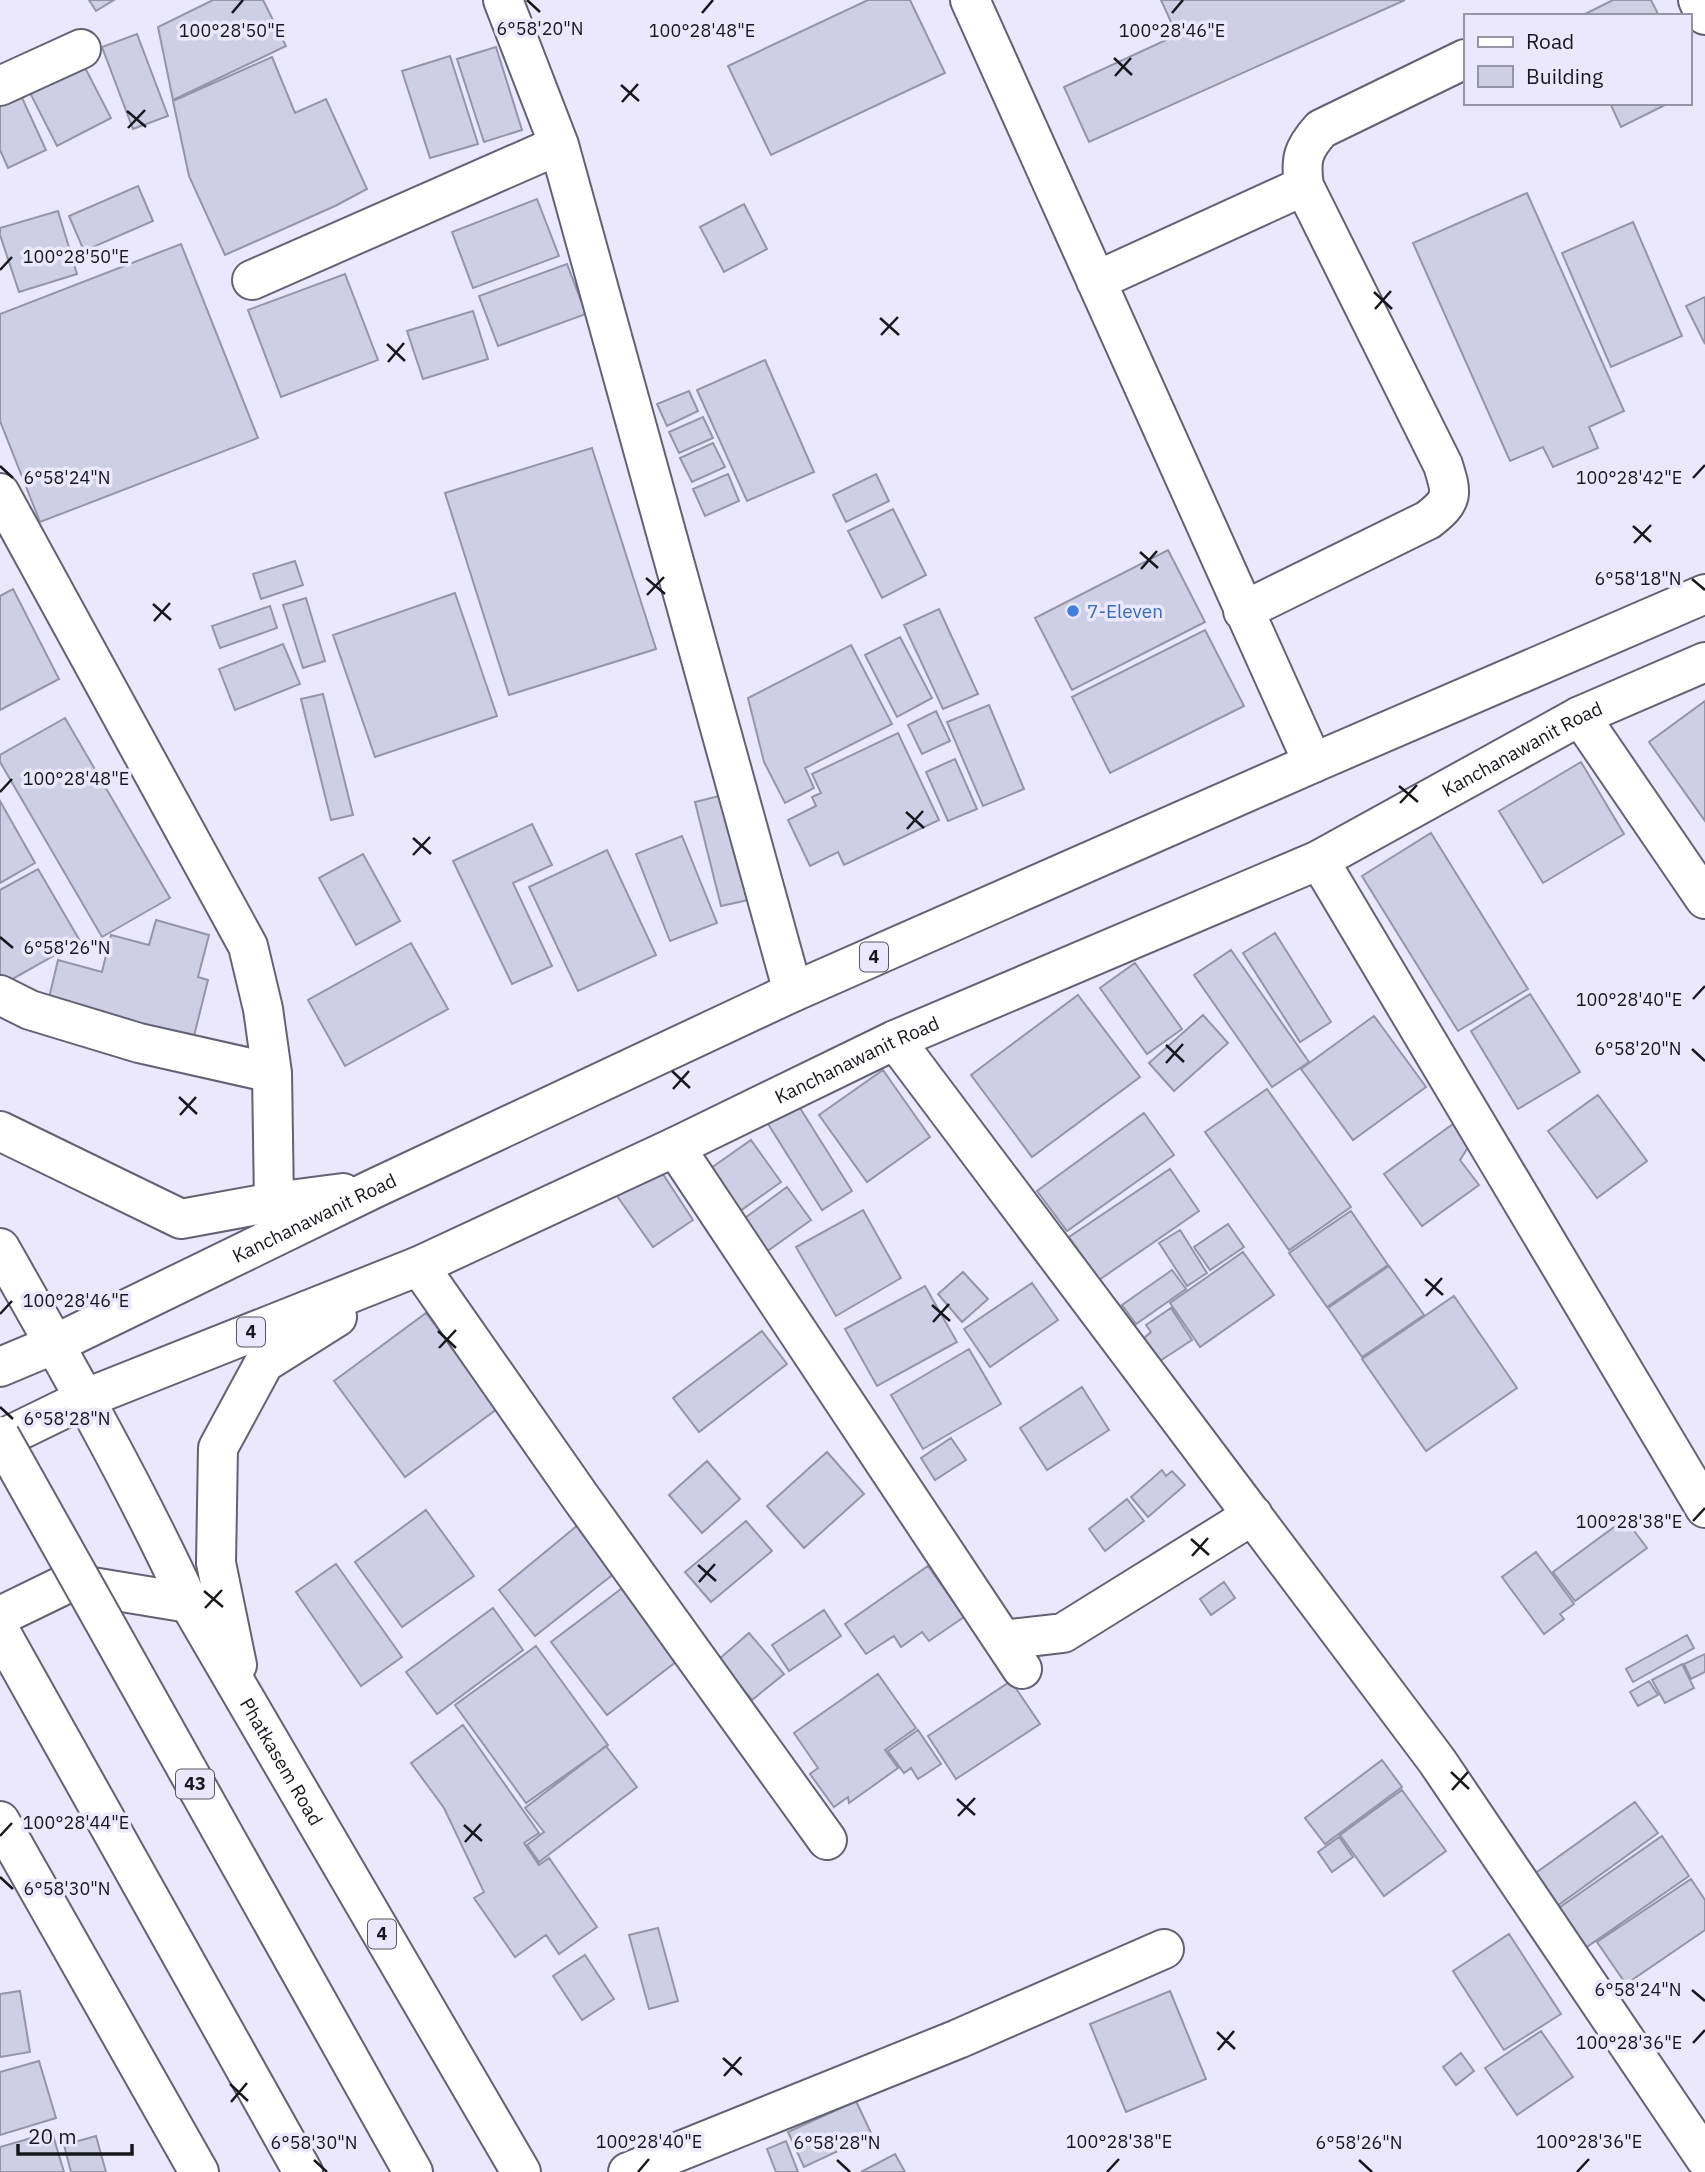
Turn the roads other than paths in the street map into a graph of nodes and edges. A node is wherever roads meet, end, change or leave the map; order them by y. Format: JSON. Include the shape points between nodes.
{"nodes":[{"id":1,"x":503,"y":0,"type":"edge"},
{"id":2,"x":970,"y":0,"type":"edge"},
{"id":3,"x":1698,"y":0,"type":"edge"},
{"id":4,"x":1705,"y":15,"type":"edge"},
{"id":5,"x":81,"y":49,"type":"dead end"},
{"id":6,"x":1464,"y":59,"type":"edge"},
{"id":7,"x":0,"y":86,"type":"edge"},
{"id":8,"x":559,"y":145,"type":"junction"},
{"id":9,"x":1304,"y":186,"type":"junction"},
{"id":10,"x":252,"y":280,"type":"dead end"},
{"id":11,"x":1096,"y":281,"type":"junction"},
{"id":12,"x":0,"y":493,"type":"edge"},
{"id":13,"x":1705,"y":594,"type":"edge"},
{"id":14,"x":1243,"y":611,"type":"junction"},
{"id":15,"x":1705,"y":662,"type":"edge"},
{"id":16,"x":1580,"y":716,"type":"junction"},
{"id":17,"x":1313,"y":763,"type":"junction"},
{"id":18,"x":1319,"y":860,"type":"junction"},
{"id":19,"x":1705,"y":899,"type":"edge"},
{"id":20,"x":793,"y":992,"type":"junction"},
{"id":21,"x":0,"y":995,"type":"edge"},
{"id":22,"x":895,"y":1040,"type":"junction"},
{"id":23,"x":272,"y":1073,"type":"junction"},
{"id":24,"x":0,"y":1131,"type":"edge"},
{"id":25,"x":675,"y":1147,"type":"junction"},
{"id":26,"x":373,"y":1189,"type":"junction"},
{"id":27,"x":274,"y":1202,"type":"junction"},
{"id":28,"x":0,"y":1248,"type":"edge"},
{"id":29,"x":419,"y":1266,"type":"junction"},
{"id":30,"x":55,"y":1345,"type":"junction"},
{"id":31,"x":0,"y":1367,"type":"edge"},
{"id":32,"x":84,"y":1399,"type":"junction"},
{"id":33,"x":0,"y":1438,"type":"edge"},
{"id":34,"x":1705,"y":1508,"type":"edge"},
{"id":35,"x":1252,"y":1515,"type":"junction"},
{"id":36,"x":189,"y":1603,"type":"junction"},
{"id":37,"x":0,"y":1616,"type":"edge"},
{"id":38,"x":0,"y":1631,"type":"edge"},
{"id":39,"x":244,"y":1695,"type":"junction"},
{"id":40,"x":0,"y":1821,"type":"edge"},
{"id":41,"x":827,"y":1840,"type":"dead end"},
{"id":42,"x":1164,"y":1949,"type":"dead end"},
{"id":43,"x":1705,"y":2158,"type":"edge"},
{"id":44,"x":199,"y":2172,"type":"edge"},
{"id":45,"x":303,"y":2172,"type":"edge"},
{"id":46,"x":413,"y":2172,"type":"edge"},
{"id":47,"x":521,"y":2172,"type":"edge"},
{"id":48,"x":628,"y":2172,"type":"edge"}],
"edges":[{"from":1,"to":8,"type":"main road"},
{"from":2,"to":11,"type":"main road"},
{"from":3,"to":4,"type":"main road"},
{"from":5,"to":7,"type":"main road"},
{"from":6,"to":9,"type":"main road","via":[[1321,129],[1307,145],[1301,166]]},
{"from":8,"to":10,"type":"main road"},
{"from":8,"to":20,"type":"main road"},
{"from":9,"to":11,"type":"main road"},
{"from":9,"to":14,"type":"main road","via":[[1443,465],[1451,491],[1446,507],[1428,520]]},
{"from":11,"to":14,"type":"main road"},
{"from":12,"to":23,"type":"main road","via":[[248,946],[264,1009]]},
{"from":13,"to":17,"type":"main road","name":"Kanchanawanit Road","number":"4"},
{"from":14,"to":17,"type":"main road"},
{"from":15,"to":16,"type":"main road","name":"Kanchanawanit Road","number":"4"},
{"from":16,"to":18,"type":"main road","name":"Kanchanawanit Road","number":"4"},
{"from":16,"to":19,"type":"main road"},
{"from":17,"to":20,"type":"main road","name":"Kanchanawanit Road","number":"4"},
{"from":18,"to":22,"type":"main road","name":"Kanchanawanit Road","number":"4"},
{"from":18,"to":34,"type":"main road"},
{"from":20,"to":26,"type":"main road","name":"Kanchanawanit Road","number":"4"},
{"from":21,"to":23,"type":"main road","via":[[30,1010],[139,1043]]},
{"from":22,"to":25,"type":"main road","name":"Kanchanawanit Road","number":"4"},
{"from":22,"to":35,"type":"main road"},
{"from":23,"to":27,"type":"main road"},
{"from":24,"to":27,"type":"main road","via":[[181,1219]]},
{"from":25,"to":29,"type":"main road","name":"Kanchanawanit Road","number":"4"},
{"from":25,"to":35,"type":"main road","via":[[1013,1654],[1063,1633]]},
{"from":26,"to":27,"type":"main road"},
{"from":26,"to":30,"type":"main road","name":"Kanchanawanit Road","number":"4"},
{"from":28,"to":30,"type":"main road","name":"Phatkasem Road"},
{"from":29,"to":32,"type":"main road","name":"Kanchanawanit Road","number":"4"},
{"from":29,"to":39,"type":"main road","via":[[264,1363],[218,1448],[216,1563]]},
{"from":29,"to":41,"type":"main road"},
{"from":30,"to":31,"type":"main road","name":"Kanchanawanit Road","number":"4"},
{"from":30,"to":32,"type":"main road","name":"Phatkasem Road","number":"4"},
{"from":32,"to":33,"type":"main road","name":"Kanchanawanit Road","number":"4"},
{"from":32,"to":36,"type":"main road","name":"Phatkasem Road","number":"4"},
{"from":33,"to":46,"type":"main road","number":"43","bridge":true},
{"from":35,"to":43,"type":"main road","via":[[1437,1761]]},
{"from":36,"to":37,"type":"main road","via":[[68,1583]]},
{"from":36,"to":39,"type":"main road","name":"Phatkasem Road","number":"4"},
{"from":38,"to":45,"type":"main road"},
{"from":39,"to":47,"type":"main road","name":"Phatkasem Road","number":"4"},
{"from":40,"to":44,"type":"main road"},
{"from":42,"to":48,"type":"main road","via":[[958,2039]]}]}
